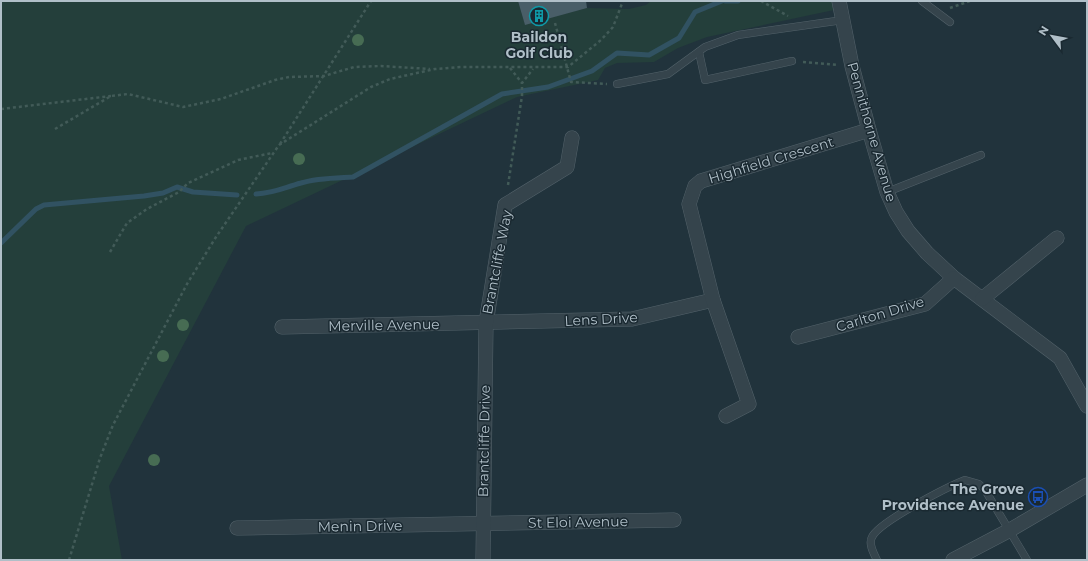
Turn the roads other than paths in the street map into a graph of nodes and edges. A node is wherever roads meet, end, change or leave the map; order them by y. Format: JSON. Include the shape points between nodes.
{"nodes":[{"id":1,"x":839,"y":1,"type":"edge"},
{"id":2,"x":922,"y":1,"type":"edge"},
{"id":3,"x":842,"y":20,"type":"junction"},
{"id":4,"x":950,"y":22,"type":"dead end"},
{"id":5,"x":699,"y":52,"type":"junction"},
{"id":6,"x":792,"y":61,"type":"road end"},
{"id":7,"x":617,"y":84,"type":"road end"},
{"id":8,"x":869,"y":130,"type":"junction"},
{"id":9,"x":572,"y":138,"type":"dead end"},
{"id":10,"x":981,"y":155,"type":"dead end"},
{"id":11,"x":886,"y":192,"type":"junction"},
{"id":12,"x":1057,"y":238,"type":"dead end"},
{"id":13,"x":954,"y":278,"type":"junction"},
{"id":14,"x":982,"y":299,"type":"junction"},
{"id":15,"x":713,"y":300,"type":"junction"},
{"id":16,"x":486,"y":322,"type":"junction"},
{"id":17,"x":282,"y":327,"type":"dead end"},
{"id":18,"x":798,"y":337,"type":"dead end"},
{"id":19,"x":1087,"y":406,"type":"edge"},
{"id":20,"x":726,"y":416,"type":"dead end"},
{"id":21,"x":1087,"y":485,"type":"edge"},
{"id":22,"x":674,"y":520,"type":"dead end"},
{"id":23,"x":482,"y":524,"type":"junction"},
{"id":24,"x":237,"y":528,"type":"dead end"},
{"id":25,"x":1010,"y":530,"type":"junction"},
{"id":26,"x":483,"y":560,"type":"edge"},
{"id":27,"x":877,"y":560,"type":"edge"},
{"id":28,"x":954,"y":560,"type":"edge"},
{"id":29,"x":1027,"y":560,"type":"edge"}],
"edges":[{"from":1,"to":3,"type":"street","name":"Pennithorne Avenue"},
{"from":2,"to":4,"type":"lane"},
{"from":3,"to":5,"type":"lane","via":[[738,35],[705,47]]},
{"from":3,"to":8,"type":"street","name":"Pennithorne Avenue"},
{"from":5,"to":6,"type":"lane","via":[[705,80]]},
{"from":5,"to":7,"type":"lane","via":[[668,74]]},
{"from":8,"to":11,"type":"street","name":"Pennithorne Avenue"},
{"from":8,"to":15,"type":"street","name":"Highfield Crescent","via":[[701,181],[695,186],[689,204]]},
{"from":9,"to":16,"type":"street","name":"Brantcliffe Way","via":[[568,167],[505,206]]},
{"from":10,"to":11,"type":"lane"},
{"from":11,"to":13,"type":"street","name":"Pennithorne Avenue","via":[[908,231]]},
{"from":12,"to":14,"type":"street"},
{"from":13,"to":14,"type":"street","name":"Pennithorne Avenue"},
{"from":13,"to":18,"type":"street","name":"Carlton Drive","via":[[925,304]]},
{"from":14,"to":19,"type":"street","name":"Pennithorne Avenue","via":[[1060,358]]},
{"from":15,"to":16,"type":"street","name":"Lens Drive","via":[[632,319]]},
{"from":15,"to":20,"type":"street","via":[[749,404]]},
{"from":16,"to":17,"type":"street","name":"Merville Avenue"},
{"from":16,"to":23,"type":"street","name":"Brantcliffe Drive"},
{"from":21,"to":25,"type":"street"},
{"from":22,"to":23,"type":"street","name":"St Eloi Avenue"},
{"from":23,"to":24,"type":"street","name":"Menin Drive"},
{"from":23,"to":26,"type":"street","name":"Brantcliffe Drive"},
{"from":25,"to":27,"type":"lane","via":[[980,484],[965,480],[876,530],[871,538],[871,546]]},
{"from":25,"to":28,"type":"street"},
{"from":25,"to":29,"type":"lane"}]}
